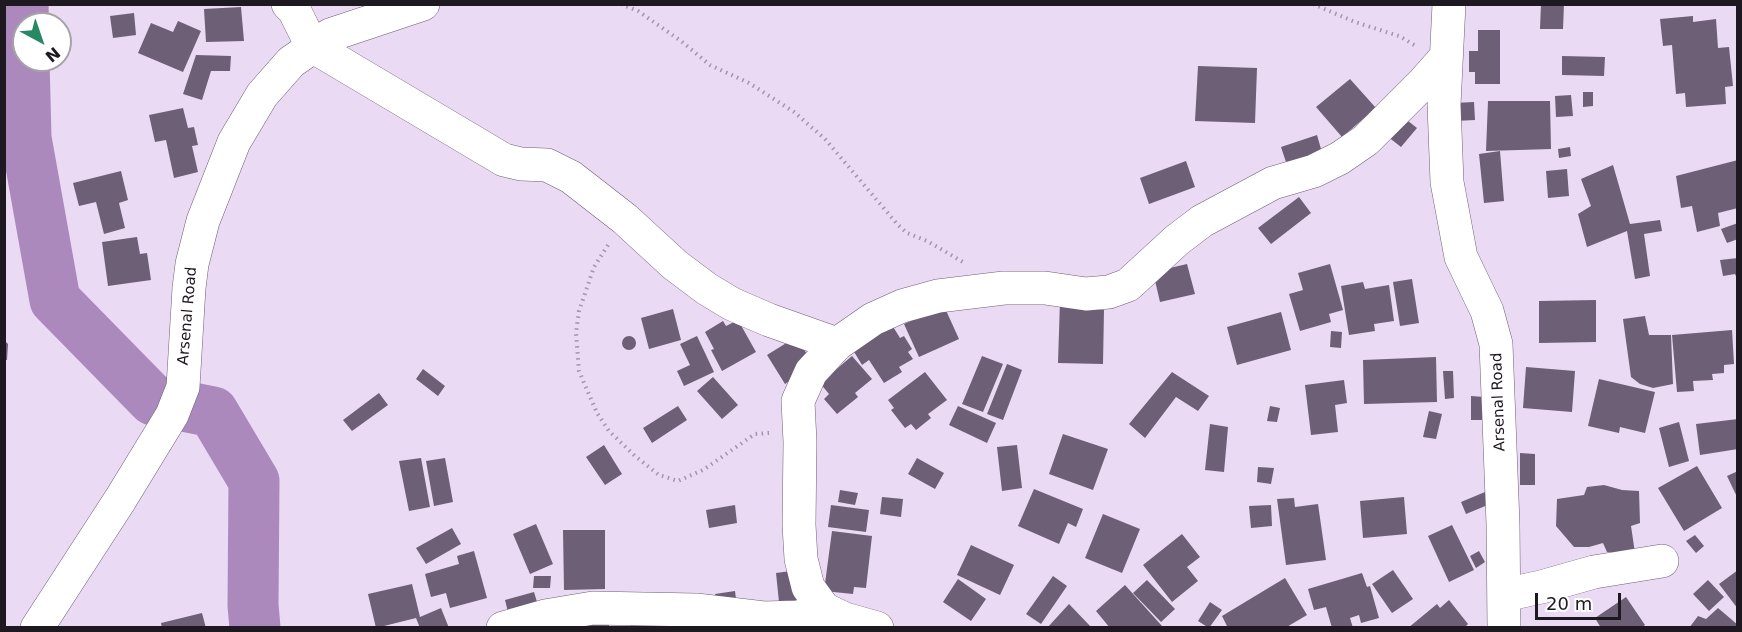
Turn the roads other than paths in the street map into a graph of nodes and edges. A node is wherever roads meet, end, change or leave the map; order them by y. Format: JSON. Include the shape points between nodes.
{"nodes":[{"id":1,"x":288,"y":4,"type":"edge"},
{"id":2,"x":423,"y":4,"type":"edge"},
{"id":3,"x":1449,"y":4,"type":"edge"},
{"id":4,"x":312,"y":46,"type":"junction"},
{"id":5,"x":1441,"y":63,"type":"junction"},
{"id":6,"x":837,"y":344,"type":"junction"},
{"id":7,"x":1662,"y":561,"type":"dead end"},
{"id":8,"x":1504,"y":595,"type":"junction"},
{"id":9,"x":824,"y":609,"type":"junction"},
{"id":10,"x":37,"y":627,"type":"edge"},
{"id":11,"x":503,"y":627,"type":"edge"},
{"id":12,"x":877,"y":627,"type":"edge"},
{"id":13,"x":1504,"y":627,"type":"edge"}],
"edges":[{"from":1,"to":4,"type":"street"},
{"from":2,"to":4,"type":"street","name":"Arsenal Road","via":[[330,35]]},
{"from":3,"to":5,"type":"street","name":"Arsenal Road"},
{"from":4,"to":6,"type":"street","via":[[504,160],[547,165],[571,177],[707,290],[769,320]]},
{"from":4,"to":10,"type":"street","name":"Arsenal Road","via":[[291,62],[262,95],[234,142],[202,221],[189,288],[183,387],[172,415]]},
{"from":5,"to":6,"type":"street","via":[[1366,140],[1314,171],[1273,183],[1202,221],[1128,285],[1086,294],[1004,288],[938,296],[873,319]]},
{"from":5,"to":8,"type":"street","name":"Arsenal Road","via":[[1447,182],[1453,220],[1461,257],[1487,310],[1496,344]]},
{"from":6,"to":9,"type":"street","via":[[811,372],[798,401],[801,559],[808,587]]},
{"from":7,"to":8,"type":"street","via":[[1594,572]]},
{"from":8,"to":13,"type":"street","name":"Arsenal Road"},
{"from":9,"to":11,"type":"street","via":[[797,617],[764,618],[696,610],[593,608]]},
{"from":9,"to":12,"type":"street"}]}
